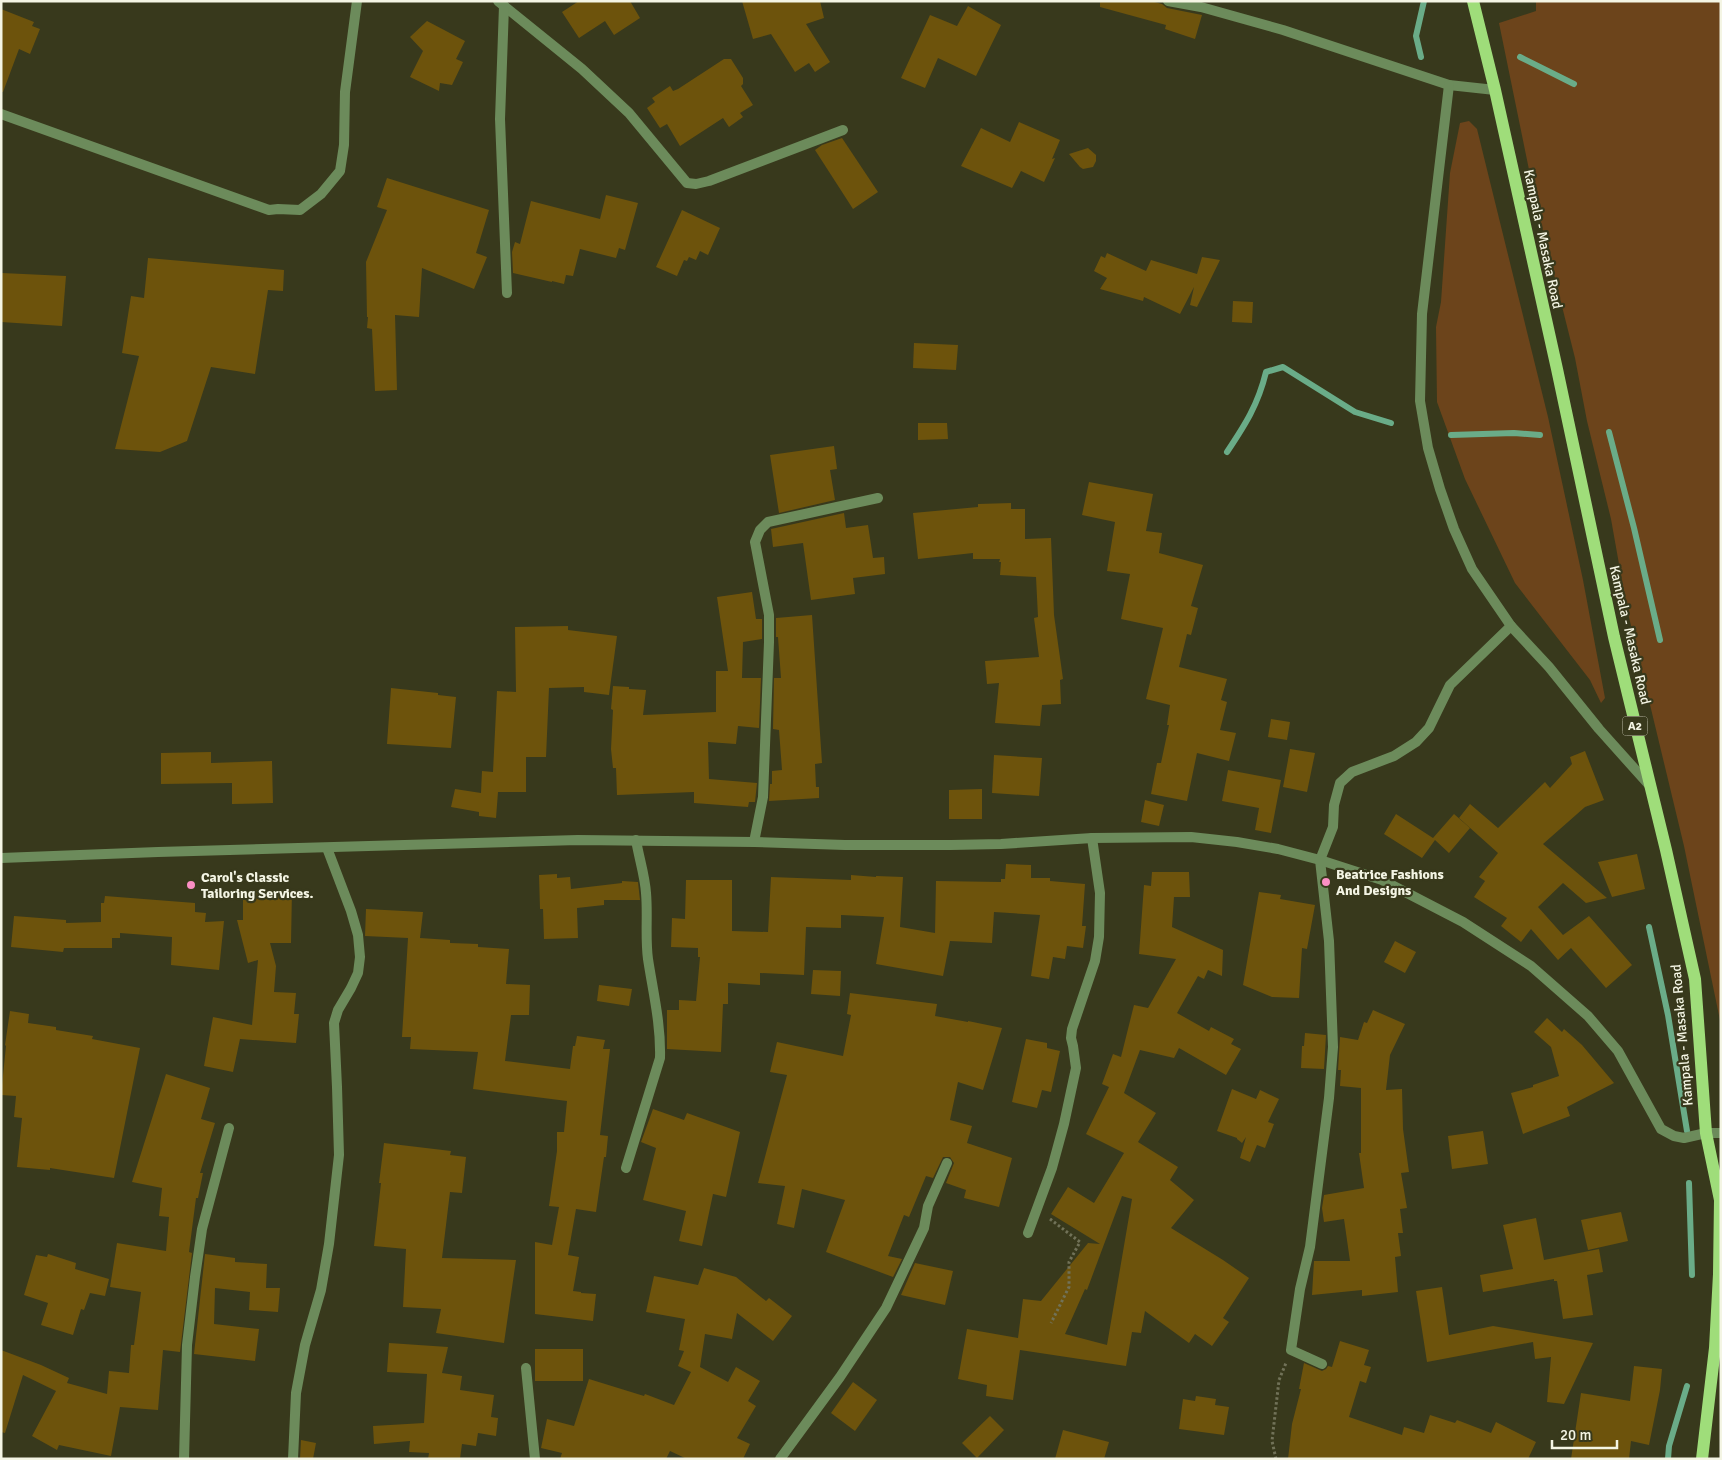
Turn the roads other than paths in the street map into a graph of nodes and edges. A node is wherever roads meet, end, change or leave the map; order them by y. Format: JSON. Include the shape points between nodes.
{"nodes":[{"id":1,"x":357,"y":1,"type":"edge"},
{"id":2,"x":1168,"y":1,"type":"edge"},
{"id":3,"x":1473,"y":1,"type":"edge"},
{"id":4,"x":501,"y":4,"type":"edge"},
{"id":5,"x":1449,"y":85,"type":"junction"},
{"id":6,"x":1495,"y":90,"type":"junction"},
{"id":7,"x":1,"y":114,"type":"edge"},
{"id":8,"x":843,"y":130,"type":"dead end"},
{"id":9,"x":508,"y":293,"type":"dead end"},
{"id":10,"x":878,"y":498,"type":"dead end"},
{"id":11,"x":1511,"y":626,"type":"junction"},
{"id":12,"x":1650,"y":786,"type":"junction"},
{"id":13,"x":1092,"y":838,"type":"junction"},
{"id":14,"x":636,"y":840,"type":"junction"},
{"id":15,"x":754,"y":842,"type":"junction"},
{"id":16,"x":327,"y":848,"type":"junction"},
{"id":17,"x":1,"y":858,"type":"edge"},
{"id":18,"x":1320,"y":860,"type":"junction"},
{"id":19,"x":229,"y":1128,"type":"dead end"},
{"id":20,"x":1721,"y":1132,"type":"edge"},
{"id":21,"x":1706,"y":1133,"type":"junction"},
{"id":22,"x":947,"y":1164,"type":"dead end"},
{"id":23,"x":626,"y":1168,"type":"dead end"},
{"id":24,"x":1028,"y":1233,"type":"dead end"},
{"id":25,"x":1322,"y":1364,"type":"dead end"},
{"id":26,"x":526,"y":1368,"type":"dead end"},
{"id":27,"x":184,"y":1459,"type":"edge"},
{"id":28,"x":293,"y":1459,"type":"edge"},
{"id":29,"x":535,"y":1459,"type":"edge"},
{"id":30,"x":780,"y":1459,"type":"edge"},
{"id":31,"x":1702,"y":1459,"type":"edge"}],
"edges":[{"from":1,"to":7,"type":"street","via":[[345,92],[340,171],[321,194],[300,210],[269,210]]},
{"from":2,"to":5,"type":"street","via":[[1283,30]]},
{"from":3,"to":6,"type":"main road","name":"Kampala - Masaka Road","number":"A2"},
{"from":4,"to":8,"type":"street","via":[[582,69],[629,113],[686,183],[709,181]]},
{"from":4,"to":9,"type":"street","via":[[500,119]]},
{"from":5,"to":6,"type":"street"},
{"from":5,"to":11,"type":"street","via":[[1422,314],[1420,401],[1428,448],[1454,529],[1472,569]]},
{"from":6,"to":12,"type":"main road","name":"Kampala - Masaka Road","number":"A2","via":[[1612,628]]},
{"from":10,"to":15,"type":"street","via":[[768,522],[755,542],[768,616],[769,642],[763,796]]},
{"from":11,"to":12,"type":"street"},
{"from":11,"to":18,"type":"street","via":[[1450,685],[1429,728],[1416,742],[1394,756],[1352,772],[1340,783],[1333,827]]},
{"from":12,"to":21,"type":"main road","name":"Kampala - Masaka Road","number":"A2","via":[[1695,979]]},
{"from":13,"to":15,"type":"street","via":[[951,845]]},
{"from":13,"to":18,"type":"street","via":[[1191,837],[1278,849]]},
{"from":13,"to":24,"type":"street","via":[[1100,893],[1097,950],[1072,1030],[1076,1068],[1058,1150]]},
{"from":14,"to":15,"type":"street"},
{"from":14,"to":16,"type":"street","via":[[458,842]]},
{"from":14,"to":23,"type":"street","via":[[646,893],[648,958],[655,994],[660,1058]]},
{"from":16,"to":17,"type":"street"},
{"from":16,"to":28,"type":"street","via":[[351,911],[360,957],[358,973],[334,1023],[339,1155],[321,1290],[305,1345],[296,1393]]},
{"from":18,"to":21,"type":"street","via":[[1382,880],[1418,898],[1464,922],[1532,966],[1588,1016],[1618,1052],[1661,1129],[1684,1138]]},
{"from":18,"to":25,"type":"street","via":[[1329,941],[1333,1047],[1310,1247],[1291,1350]]},
{"from":19,"to":27,"type":"street","via":[[202,1230],[195,1277],[186,1363]]},
{"from":20,"to":21,"type":"street"},
{"from":21,"to":31,"type":"main road","name":"Kampala - Masaka Road","number":"A2","via":[[1720,1200],[1715,1348]]},
{"from":22,"to":30,"type":"street","via":[[928,1206],[924,1228],[886,1308]]},
{"from":26,"to":29,"type":"street"}]}
